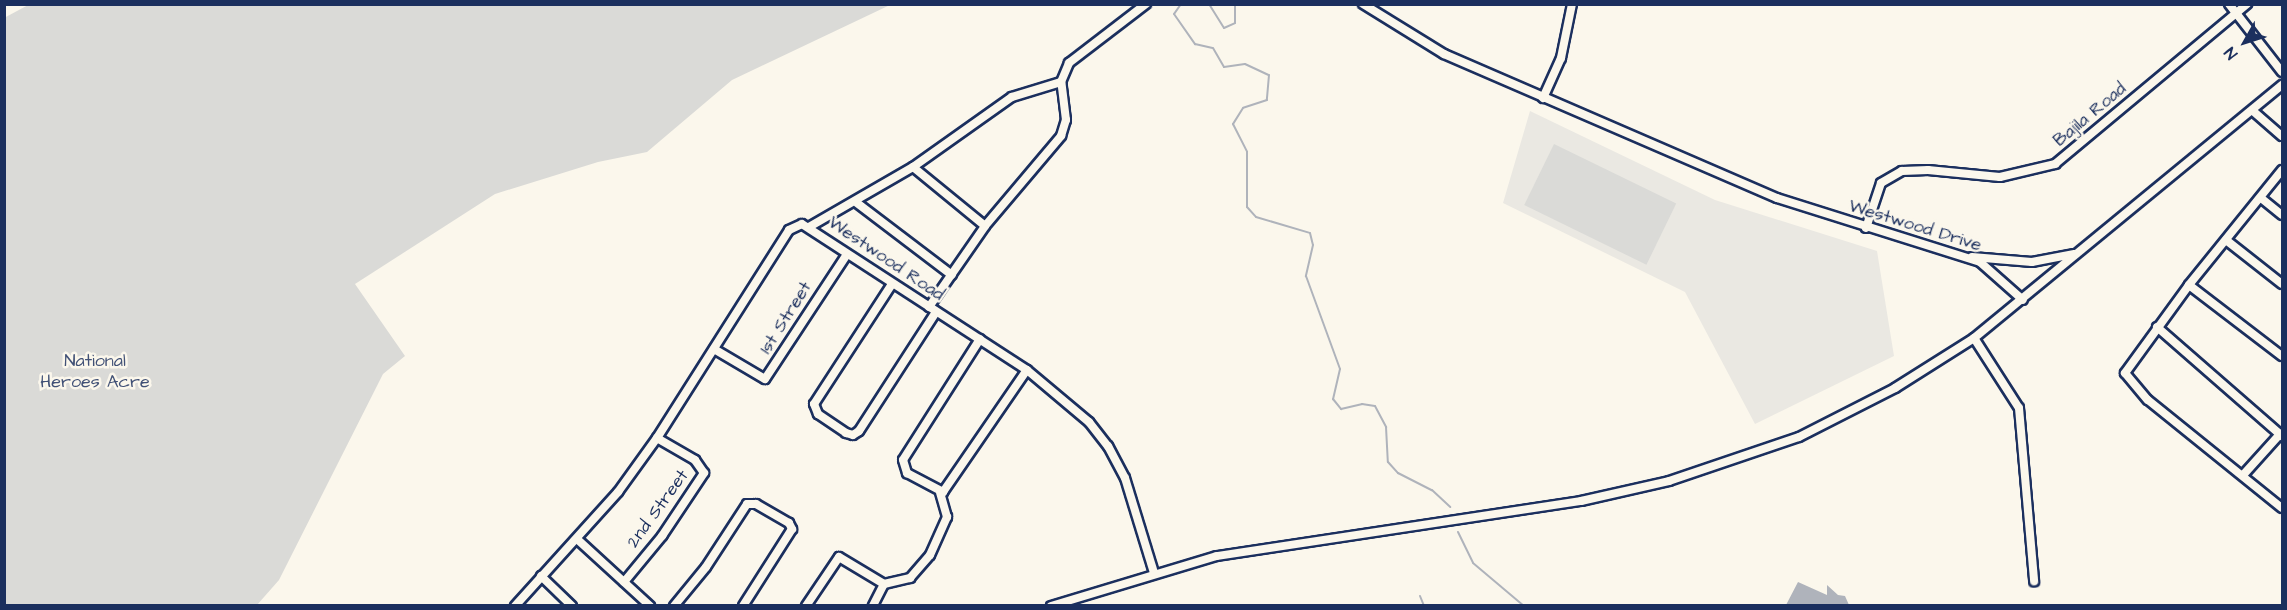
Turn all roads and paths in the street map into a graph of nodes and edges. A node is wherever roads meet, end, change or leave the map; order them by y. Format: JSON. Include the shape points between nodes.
{"nodes":[{"id":1,"x":1146,"y":4,"type":"edge"},
{"id":2,"x":1363,"y":4,"type":"edge"},
{"id":3,"x":1572,"y":4,"type":"edge"},
{"id":4,"x":2229,"y":4,"type":"edge"},
{"id":5,"x":2247,"y":4,"type":"edge"},
{"id":6,"x":2237,"y":13,"type":"junction"},
{"id":7,"x":2283,"y":72,"type":"edge"},
{"id":8,"x":1061,"y":82,"type":"junction"},
{"id":9,"x":2283,"y":85,"type":"edge"},
{"id":10,"x":1542,"y":98,"type":"junction"},
{"id":11,"x":2253,"y":111,"type":"junction"},
{"id":12,"x":2283,"y":135,"type":"edge"},
{"id":13,"x":913,"y":167,"type":"junction"},
{"id":14,"x":2283,"y":170,"type":"edge"},
{"id":15,"x":2261,"y":198,"type":"junction"},
{"id":16,"x":857,"y":203,"type":"junction"},
{"id":17,"x":2283,"y":215,"type":"edge"},
{"id":18,"x":985,"y":226,"type":"junction"},
{"id":19,"x":809,"y":227,"type":"junction"},
{"id":20,"x":1866,"y":228,"type":"junction"},
{"id":21,"x":2226,"y":240,"type":"junction"},
{"id":22,"x":2079,"y":253,"type":"junction"},
{"id":23,"x":847,"y":254,"type":"junction"},
{"id":24,"x":1968,"y":258,"type":"junction"},
{"id":25,"x":952,"y":275,"type":"junction"},
{"id":26,"x":892,"y":284,"type":"junction"},
{"id":27,"x":2283,"y":284,"type":"edge"},
{"id":28,"x":2189,"y":285,"type":"junction"},
{"id":29,"x":2023,"y":300,"type":"junction"},
{"id":30,"x":933,"y":309,"type":"junction"},
{"id":31,"x":2157,"y":327,"type":"junction"},
{"id":32,"x":1974,"y":338,"type":"junction"},
{"id":33,"x":980,"y":339,"type":"junction"},
{"id":34,"x":714,"y":349,"type":"junction"},
{"id":35,"x":2283,"y":356,"type":"edge"},
{"id":36,"x":1027,"y":370,"type":"junction"},
{"id":37,"x":2281,"y":435,"type":"edge"},
{"id":38,"x":657,"y":438,"type":"junction"},
{"id":39,"x":2244,"y":474,"type":"junction"},
{"id":40,"x":940,"y":493,"type":"junction"},
{"id":41,"x":2283,"y":508,"type":"edge"},
{"id":42,"x":577,"y":538,"type":"junction"},
{"id":43,"x":1154,"y":573,"type":"junction"},
{"id":44,"x":541,"y":576,"type":"junction"},
{"id":45,"x":2034,"y":581,"type":"dead end"},
{"id":46,"x":624,"y":582,"type":"junction"},
{"id":47,"x":884,"y":584,"type":"junction"},
{"id":48,"x":515,"y":606,"type":"edge"},
{"id":49,"x":572,"y":606,"type":"edge"},
{"id":50,"x":650,"y":606,"type":"edge"},
{"id":51,"x":674,"y":606,"type":"edge"},
{"id":52,"x":743,"y":606,"type":"edge"},
{"id":53,"x":806,"y":606,"type":"edge"},
{"id":54,"x":873,"y":606,"type":"edge"},
{"id":55,"x":1051,"y":606,"type":"edge"}],
"edges":[{"from":1,"to":8,"type":"street","via":[[1078,53],[1065,69]]},
{"from":2,"to":10,"type":"street","name":"Westwood Drive","via":[[1435,50]]},
{"from":3,"to":10,"type":"street","via":[[1561,58]]},
{"from":4,"to":6,"type":"street"},
{"from":5,"to":6,"type":"street","name":"Bajila Road"},
{"from":6,"to":7,"type":"street"},
{"from":6,"to":20,"type":"street","name":"Bajila Road","via":[[2055,165],[2000,177],[1914,169],[1888,177],[1875,193]]},
{"from":8,"to":13,"type":"street","via":[[1012,97]]},
{"from":8,"to":18,"type":"street","via":[[1066,120],[1061,135]]},
{"from":9,"to":11,"type":"street"},
{"from":10,"to":20,"type":"street","name":"Westwood Drive","via":[[1777,198]]},
{"from":11,"to":12,"type":"street"},
{"from":11,"to":22,"type":"street"},
{"from":13,"to":16,"type":"street"},
{"from":13,"to":18,"type":"street"},
{"from":14,"to":15,"type":"street"},
{"from":15,"to":17,"type":"street"},
{"from":15,"to":21,"type":"street"},
{"from":16,"to":19,"type":"street"},
{"from":16,"to":25,"type":"street"},
{"from":18,"to":25,"type":"street"},
{"from":19,"to":23,"type":"street","name":"Westwood Road"},
{"from":19,"to":34,"type":"street","name":"Westwood Road","via":[[802,224],[789,230]]},
{"from":20,"to":24,"type":"street","name":"Westwood Drive"},
{"from":21,"to":27,"type":"street"},
{"from":21,"to":28,"type":"street"},
{"from":22,"to":24,"type":"street","via":[[2032,262]]},
{"from":22,"to":29,"type":"street"},
{"from":23,"to":26,"type":"street","name":"Westwood Road"},
{"from":23,"to":34,"type":"street","name":"1st Street","via":[[765,379]]},
{"from":24,"to":29,"type":"street","name":"Westwood Drive","via":[[1990,268]]},
{"from":25,"to":30,"type":"street"},
{"from":26,"to":30,"type":"street","name":"Westwood Road"},
{"from":26,"to":30,"type":"street","via":[[814,404],[818,414],[846,433],[853,435],[859,431]]},
{"from":28,"to":31,"type":"street"},
{"from":28,"to":35,"type":"street"},
{"from":29,"to":32,"type":"street"},
{"from":30,"to":33,"type":"street","name":"Westwood Road"},
{"from":31,"to":37,"type":"street"},
{"from":31,"to":39,"type":"street","via":[[2126,369],[2125,378]]},
{"from":32,"to":43,"type":"street","via":[[1921,374],[1819,429],[1669,481],[1530,511],[1255,549]]},
{"from":32,"to":45,"type":"street","via":[[2019,408]]},
{"from":33,"to":36,"type":"street","name":"Westwood Road"},
{"from":33,"to":40,"type":"street","via":[[902,463],[908,473]]},
{"from":34,"to":38,"type":"street","name":"Westwood Road"},
{"from":36,"to":40,"type":"street"},
{"from":36,"to":43,"type":"street","name":"Westwood Road","via":[[1078,411],[1108,446],[1132,497]]},
{"from":37,"to":39,"type":"street"},
{"from":38,"to":42,"type":"street","name":"Westwood Road","via":[[598,518]]},
{"from":38,"to":46,"type":"street","name":"2nd Street","via":[[700,465],[704,473],[662,537]]},
{"from":39,"to":41,"type":"street"},
{"from":40,"to":47,"type":"street","via":[[947,517],[930,555],[910,578]]},
{"from":42,"to":44,"type":"street","name":"Westwood Road"},
{"from":42,"to":46,"type":"street"},
{"from":43,"to":55,"type":"street"},
{"from":44,"to":48,"type":"street","name":"Westwood Road"},
{"from":44,"to":49,"type":"street"},
{"from":46,"to":50,"type":"street"},
{"from":47,"to":53,"type":"street","via":[[839,557]]},
{"from":47,"to":54,"type":"street"},
{"from":51,"to":52,"type":"street","via":[[706,567],[747,504],[756,504],[789,523],[792,529]]}]}
